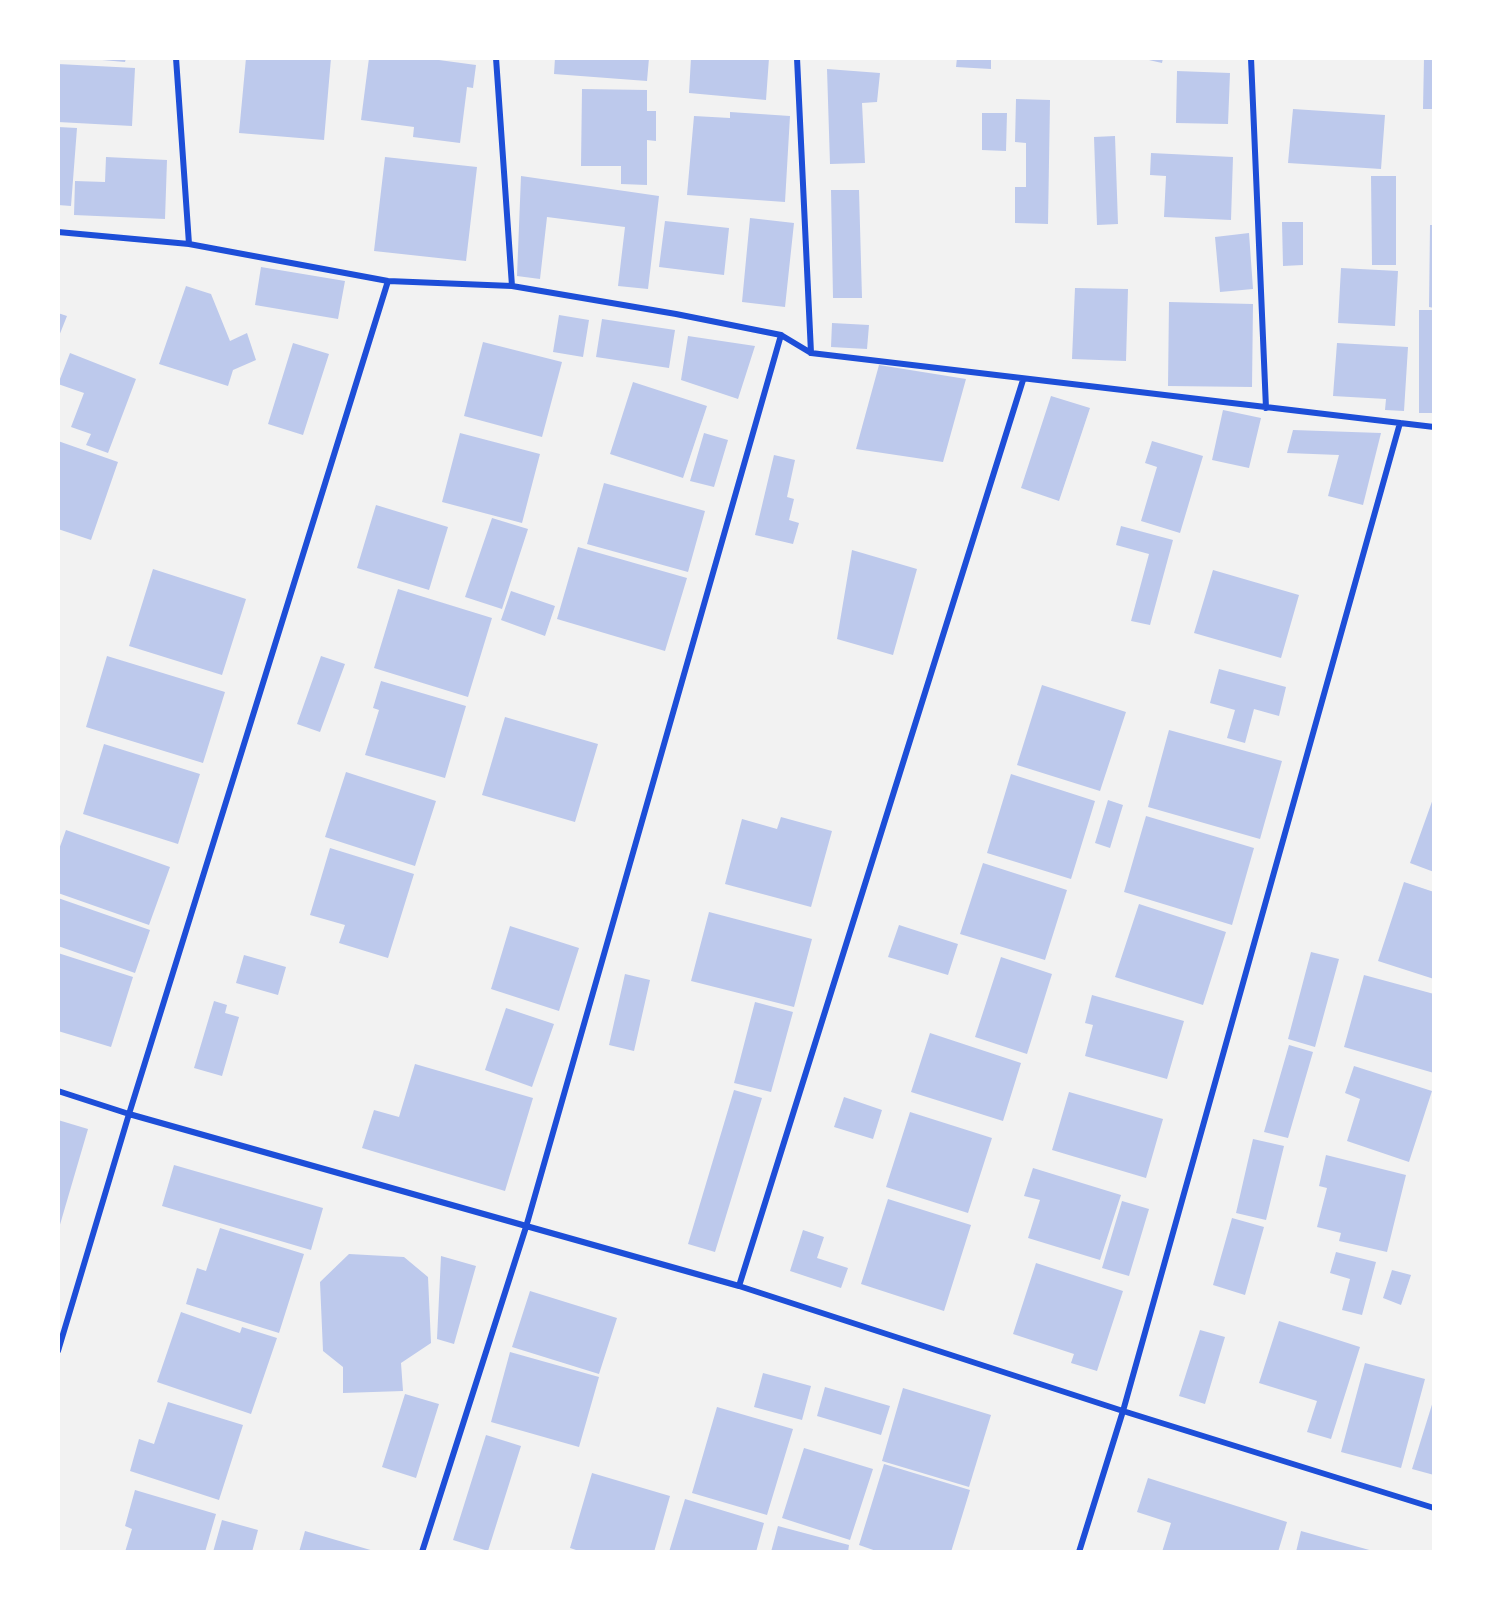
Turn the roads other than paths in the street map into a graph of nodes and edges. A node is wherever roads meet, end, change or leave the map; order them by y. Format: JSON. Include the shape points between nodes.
{"nodes":[{"id":1,"x":176,"y":58,"type":"edge"},
{"id":2,"x":496,"y":58,"type":"edge"},
{"id":3,"x":797,"y":58,"type":"edge"},
{"id":4,"x":1251,"y":58,"type":"edge"},
{"id":5,"x":58,"y":232,"type":"edge"},
{"id":6,"x":189,"y":244,"type":"junction"},
{"id":7,"x":388,"y":281,"type":"junction"},
{"id":8,"x":512,"y":286,"type":"junction"},
{"id":9,"x":781,"y":335,"type":"junction"},
{"id":10,"x":811,"y":353,"type":"junction"},
{"id":11,"x":1023,"y":380,"type":"junction"},
{"id":12,"x":1266,"y":408,"type":"junction"},
{"id":13,"x":1400,"y":423,"type":"junction"},
{"id":14,"x":1434,"y":427,"type":"edge"},
{"id":15,"x":58,"y":1091,"type":"edge"},
{"id":16,"x":129,"y":1114,"type":"junction"},
{"id":17,"x":526,"y":1227,"type":"junction"},
{"id":18,"x":739,"y":1286,"type":"junction"},
{"id":19,"x":58,"y":1351,"type":"edge"},
{"id":20,"x":1123,"y":1411,"type":"junction"},
{"id":21,"x":1434,"y":1508,"type":"edge"},
{"id":22,"x":422,"y":1551,"type":"edge"},
{"id":23,"x":1079,"y":1551,"type":"edge"}],
"edges":[{"from":1,"to":6,"type":"street"},
{"from":2,"to":8,"type":"street"},
{"from":3,"to":10,"type":"street"},
{"from":4,"to":12,"type":"street"},
{"from":5,"to":6,"type":"street"},
{"from":6,"to":7,"type":"street"},
{"from":7,"to":8,"type":"street"},
{"from":7,"to":16,"type":"street"},
{"from":8,"to":9,"type":"street"},
{"from":9,"to":10,"type":"street"},
{"from":9,"to":17,"type":"street"},
{"from":10,"to":11,"type":"street"},
{"from":11,"to":12,"type":"street"},
{"from":11,"to":18,"type":"street"},
{"from":12,"to":13,"type":"street"},
{"from":13,"to":14,"type":"street"},
{"from":13,"to":20,"type":"street"},
{"from":15,"to":16,"type":"street"},
{"from":16,"to":17,"type":"street"},
{"from":16,"to":19,"type":"street"},
{"from":17,"to":18,"type":"street"},
{"from":17,"to":22,"type":"street"},
{"from":18,"to":20,"type":"street"},
{"from":20,"to":21,"type":"street"},
{"from":20,"to":23,"type":"street"}]}
